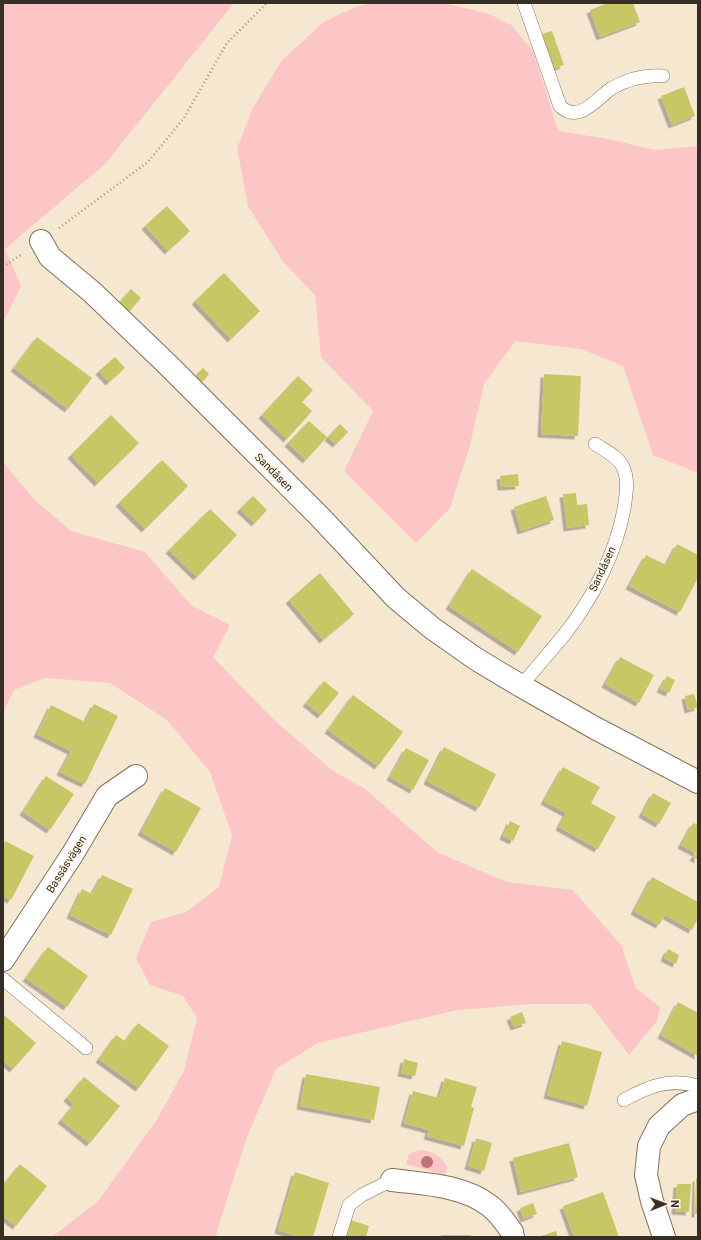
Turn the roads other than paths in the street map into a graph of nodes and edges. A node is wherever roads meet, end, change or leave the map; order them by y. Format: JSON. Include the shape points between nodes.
{"nodes":[{"id":1,"x":524,"y":3,"type":"edge"},
{"id":2,"x":663,"y":76,"type":"dead end"},
{"id":3,"x":41,"y":241,"type":"road end"},
{"id":4,"x":595,"y":444,"type":"dead end"},
{"id":5,"x":521,"y":686,"type":"junction"},
{"id":6,"x":136,"y":776,"type":"dead end"},
{"id":7,"x":698,"y":782,"type":"edge"},
{"id":8,"x":3,"y":960,"type":"edge"},
{"id":9,"x":3,"y":978,"type":"edge"},
{"id":10,"x":86,"y":1048,"type":"dead end"},
{"id":11,"x":698,"y":1086,"type":"edge"},
{"id":12,"x":698,"y":1099,"type":"edge"},
{"id":13,"x":624,"y":1100,"type":"dead end"},
{"id":14,"x":392,"y":1180,"type":"joint"},
{"id":15,"x":339,"y":1237,"type":"edge"},
{"id":16,"x":513,"y":1237,"type":"edge"},
{"id":17,"x":664,"y":1237,"type":"edge"}],
"edges":[{"from":1,"to":2,"type":"lane","via":[[560,106],[565,111],[572,113],[590,107],[612,88],[628,81],[644,76]]},
{"from":3,"to":5,"type":"street","name":"Sandåsen","via":[[50,257],[92,292],[178,375],[320,517],[396,598],[438,633]]},
{"from":4,"to":5,"type":"lane","name":"Sandåsen","via":[[617,458],[623,466],[626,479],[626,497],[612,549],[601,576],[565,634]]},
{"from":5,"to":7,"type":"street","name":"Sandåsen"},
{"from":6,"to":8,"type":"street","name":"Bassåsvägen","via":[[107,796],[72,855]]},
{"from":9,"to":10,"type":"lane"},
{"from":11,"to":13,"type":"lane","via":[[685,1083],[658,1085]]},
{"from":12,"to":17,"type":"street","via":[[682,1105],[659,1126],[649,1146],[646,1175]]},
{"from":14,"to":15,"type":"lane","via":[[362,1195],[349,1205]]},
{"from":14,"to":16,"type":"street","via":[[446,1187],[470,1194],[490,1206],[512,1232]]}]}
